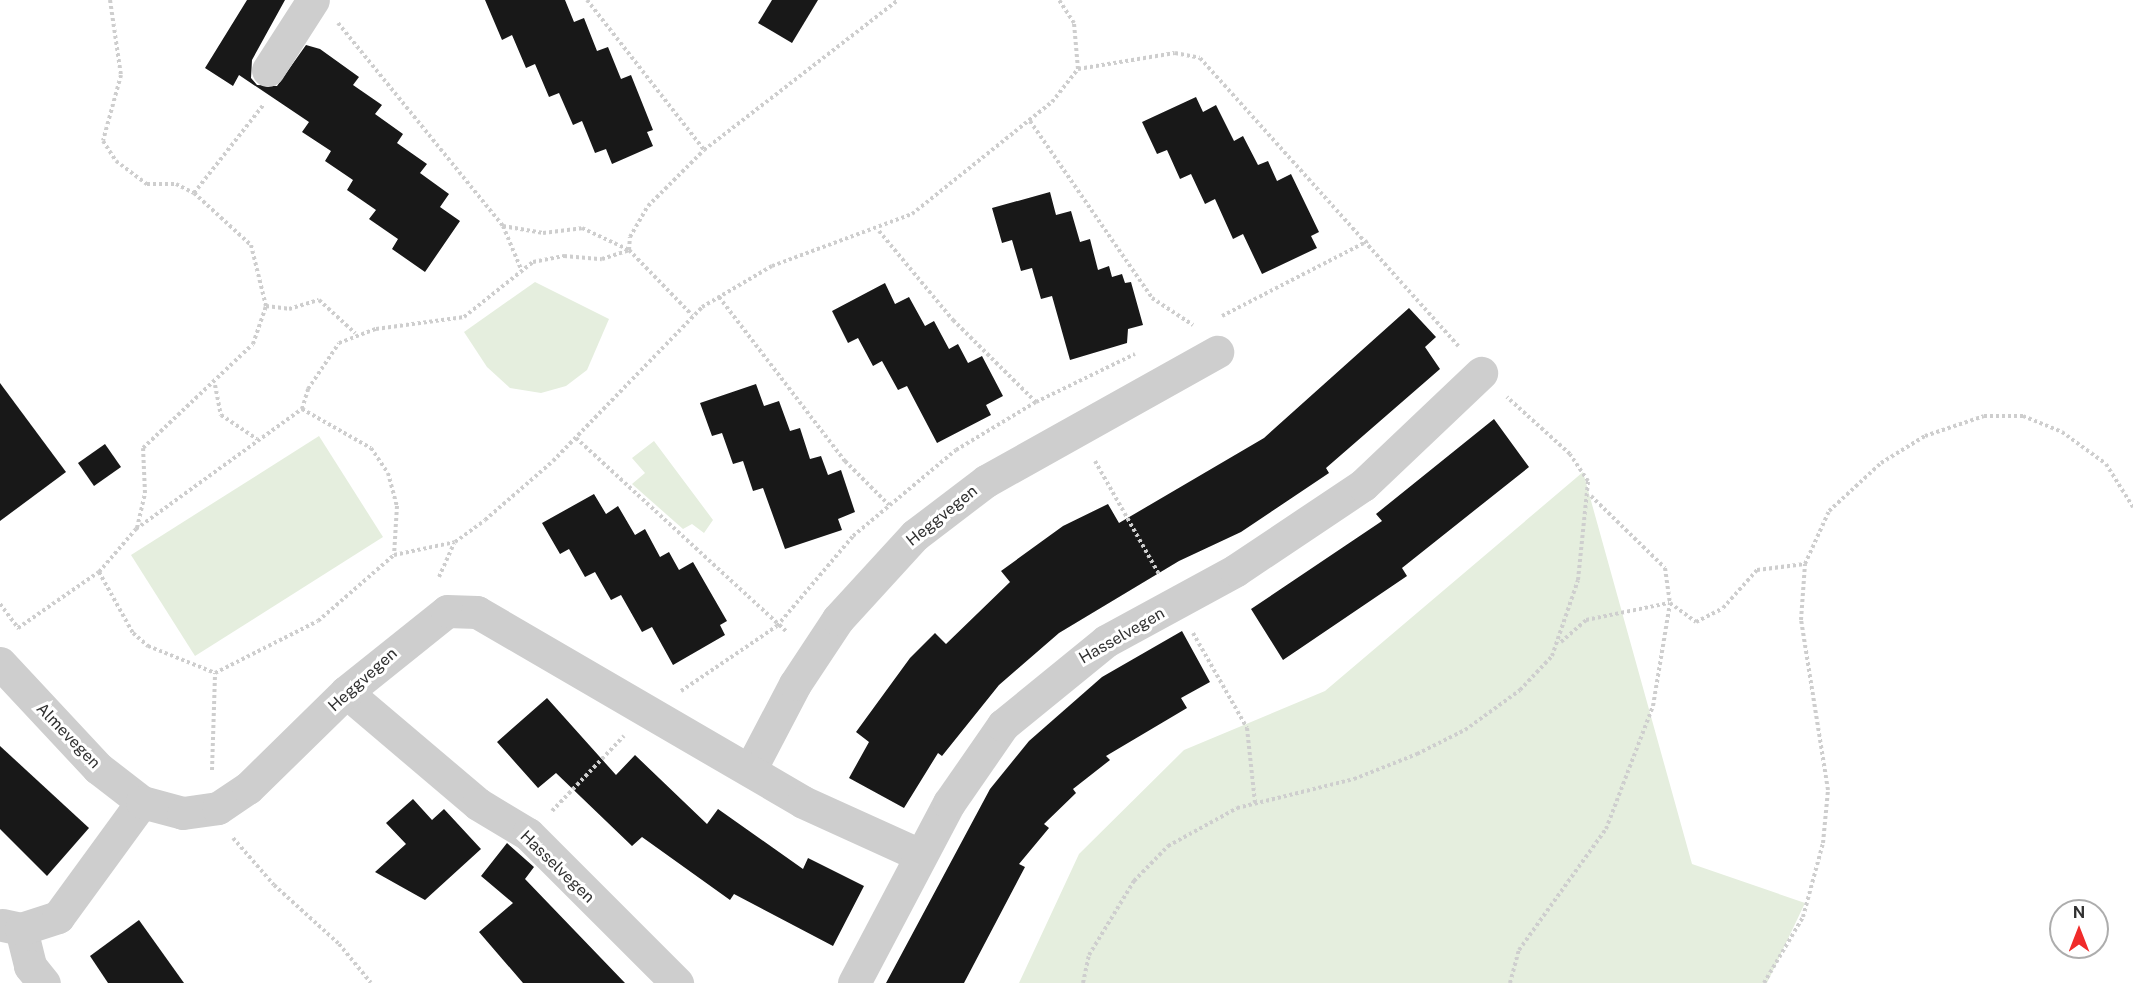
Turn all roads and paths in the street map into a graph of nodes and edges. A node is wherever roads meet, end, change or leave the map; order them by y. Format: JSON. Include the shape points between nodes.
{"nodes":[{"id":1,"x":110,"y":0,"type":"edge"},
{"id":2,"x":587,"y":0,"type":"edge"},
{"id":3,"x":898,"y":0,"type":"edge"},
{"id":4,"x":1059,"y":0,"type":"edge"},
{"id":5,"x":323,"y":8,"type":"edge"},
{"id":6,"x":1078,"y":69,"type":"junction"},
{"id":7,"x":268,"y":70,"type":"joint"},
{"id":8,"x":1030,"y":121,"type":"junction"},
{"id":9,"x":704,"y":150,"type":"junction"},
{"id":10,"x":194,"y":193,"type":"junction"},
{"id":11,"x":503,"y":226,"type":"junction"},
{"id":12,"x":879,"y":231,"type":"junction"},
{"id":13,"x":629,"y":250,"type":"junction"},
{"id":14,"x":521,"y":269,"type":"junction"},
{"id":15,"x":719,"y":297,"type":"junction"},
{"id":16,"x":266,"y":306,"type":"junction"},
{"id":17,"x":692,"y":315,"type":"junction"},
{"id":18,"x":355,"y":333,"type":"junction"},
{"id":19,"x":1217,"y":352,"type":"joint"},
{"id":20,"x":1481,"y":373,"type":"junction"},
{"id":21,"x":215,"y":385,"type":"junction"},
{"id":22,"x":1036,"y":402,"type":"dead end"},
{"id":23,"x":302,"y":408,"type":"junction"},
{"id":24,"x":576,"y":438,"type":"junction"},
{"id":25,"x":257,"y":439,"type":"junction"},
{"id":26,"x":1590,"y":496,"type":"junction"},
{"id":27,"x":2133,"y":507,"type":"edge"},
{"id":28,"x":136,"y":529,"type":"junction"},
{"id":29,"x":915,"y":535,"type":"junction"},
{"id":30,"x":394,"y":555,"type":"junction"},
{"id":31,"x":1805,"y":564,"type":"junction"},
{"id":32,"x":99,"y":572,"type":"junction"},
{"id":33,"x":1670,"y":603,"type":"junction"},
{"id":34,"x":0,"y":604,"type":"edge"},
{"id":35,"x":18,"y":628,"type":"junction"},
{"id":36,"x":25,"y":637,"type":"dead end"},
{"id":37,"x":1561,"y":642,"type":"junction"},
{"id":38,"x":816,"y":652,"type":"junction"},
{"id":39,"x":0,"y":663,"type":"edge"},
{"id":40,"x":215,"y":673,"type":"junction"},
{"id":41,"x":346,"y":692,"type":"junction"},
{"id":42,"x":652,"y":715,"type":"junction"},
{"id":43,"x":750,"y":770,"type":"junction"},
{"id":44,"x":142,"y":802,"type":"junction"},
{"id":45,"x":218,"y":808,"type":"junction"},
{"id":46,"x":528,"y":834,"type":"junction"},
{"id":47,"x":920,"y":855,"type":"junction"},
{"id":48,"x":11,"y":927,"type":"edge"},
{"id":49,"x":44,"y":983,"type":"edge"},
{"id":50,"x":371,"y":983,"type":"edge"},
{"id":51,"x":677,"y":983,"type":"edge"},
{"id":52,"x":854,"y":983,"type":"edge"},
{"id":53,"x":1083,"y":983,"type":"edge"},
{"id":54,"x":1510,"y":983,"type":"edge"},
{"id":55,"x":1764,"y":983,"type":"edge"}],
"edges":[{"from":1,"to":10,"type":"path","via":[[121,75],[103,141],[131,176]]},
{"from":2,"to":9,"type":"path"},
{"from":3,"to":9,"type":"path"},
{"from":4,"to":6,"type":"path","via":[[1074,23]]},
{"from":5,"to":7,"type":"street"},
{"from":5,"to":11,"type":"path"},
{"from":6,"to":8,"type":"path"},
{"from":6,"to":20,"type":"path","via":[[1175,53],[1200,58]]},
{"from":7,"to":10,"type":"path","via":[[262,109]]},
{"from":8,"to":12,"type":"path","via":[[912,214]]},
{"from":8,"to":19,"type":"path","via":[[1152,298],[1198,328]]},
{"from":9,"to":13,"type":"path","via":[[657,194],[630,237]]},
{"from":10,"to":16,"type":"path","via":[[251,245]]},
{"from":11,"to":13,"type":"path","via":[[543,232],[582,228]]},
{"from":11,"to":14,"type":"path"},
{"from":12,"to":15,"type":"path","via":[[772,266]]},
{"from":12,"to":22,"type":"path","via":[[953,320]]},
{"from":13,"to":14,"type":"path","via":[[593,260],[547,258]]},
{"from":13,"to":17,"type":"path"},
{"from":14,"to":18,"type":"path","via":[[464,317]]},
{"from":15,"to":17,"type":"path"},
{"from":15,"to":29,"type":"path","via":[[845,460]]},
{"from":16,"to":18,"type":"path","via":[[289,309],[319,300]]},
{"from":16,"to":21,"type":"path","via":[[258,337]]},
{"from":17,"to":24,"type":"path"},
{"from":18,"to":23,"type":"path","via":[[327,356]]},
{"from":19,"to":29,"type":"street","name":"Heggvegen","via":[[986,481]]},
{"from":20,"to":26,"type":"path","via":[[1570,454],[1582,468]]},
{"from":20,"to":47,"type":"street","name":"Hasselvegen","via":[[1363,485],[1236,570],[1106,641],[1034,695],[977,757]]},
{"from":21,"to":25,"type":"path","via":[[221,415]]},
{"from":21,"to":28,"type":"path","via":[[143,448],[145,493]]},
{"from":23,"to":25,"type":"path"},
{"from":23,"to":30,"type":"path","via":[[371,448],[388,473],[397,507]]},
{"from":24,"to":30,"type":"path","via":[[454,542]]},
{"from":24,"to":38,"type":"path","via":[[763,615]]},
{"from":25,"to":28,"type":"path"},
{"from":26,"to":33,"type":"path","via":[[1665,568]]},
{"from":26,"to":37,"type":"path","via":[[1578,580]]},
{"from":27,"to":31,"type":"path","via":[[2106,464],[2062,432],[2023,416],[1984,416],[1925,436],[1881,463],[1829,511]]},
{"from":28,"to":32,"type":"path"},
{"from":29,"to":38,"type":"street","name":"Heggvegen"},
{"from":30,"to":40,"type":"path","via":[[318,621]]},
{"from":31,"to":33,"type":"path","via":[[1757,570],[1723,608],[1696,622]]},
{"from":31,"to":55,"type":"path","via":[[1801,620],[1828,790],[1823,843],[1803,916]]},
{"from":32,"to":35,"type":"path"},
{"from":32,"to":40,"type":"path","via":[[133,633],[148,646]]},
{"from":33,"to":37,"type":"path","via":[[1586,620]]},
{"from":33,"to":54,"type":"path","via":[[1653,706],[1606,830],[1519,950]]},
{"from":34,"to":35,"type":"path"},
{"from":35,"to":36,"type":"path"},
{"from":37,"to":53,"type":"path","via":[[1538,674],[1455,735],[1354,779],[1238,808],[1168,846],[1134,881],[1089,955]]},
{"from":38,"to":43,"type":"street","name":"Heggvegen"},
{"from":39,"to":44,"type":"street","name":"Almevegen","via":[[98,768]]},
{"from":40,"to":45,"type":"path","via":[[210,782]]},
{"from":41,"to":42,"type":"street","name":"Heggvegen","via":[[436,616],[460,610],[477,612]]},
{"from":41,"to":45,"type":"street","name":"Heggvegen","via":[[248,788]]},
{"from":41,"to":46,"type":"street","name":"Hasselvegen","via":[[478,804]]},
{"from":42,"to":43,"type":"street","name":"Heggvegen"},
{"from":42,"to":46,"type":"path","via":[[635,724]]},
{"from":43,"to":47,"type":"street","name":"Heggvegen","via":[[803,802]]},
{"from":44,"to":45,"type":"street","name":"Heggvegen","via":[[183,813]]},
{"from":44,"to":48,"type":"street","via":[[58,916]]},
{"from":45,"to":50,"type":"path","via":[[244,854],[339,944]]},
{"from":46,"to":51,"type":"street","name":"Hasselvegen"},
{"from":47,"to":52,"type":"street","name":"Hasselvegen"},
{"from":48,"to":49,"type":"street","via":[[30,966]]}]}
